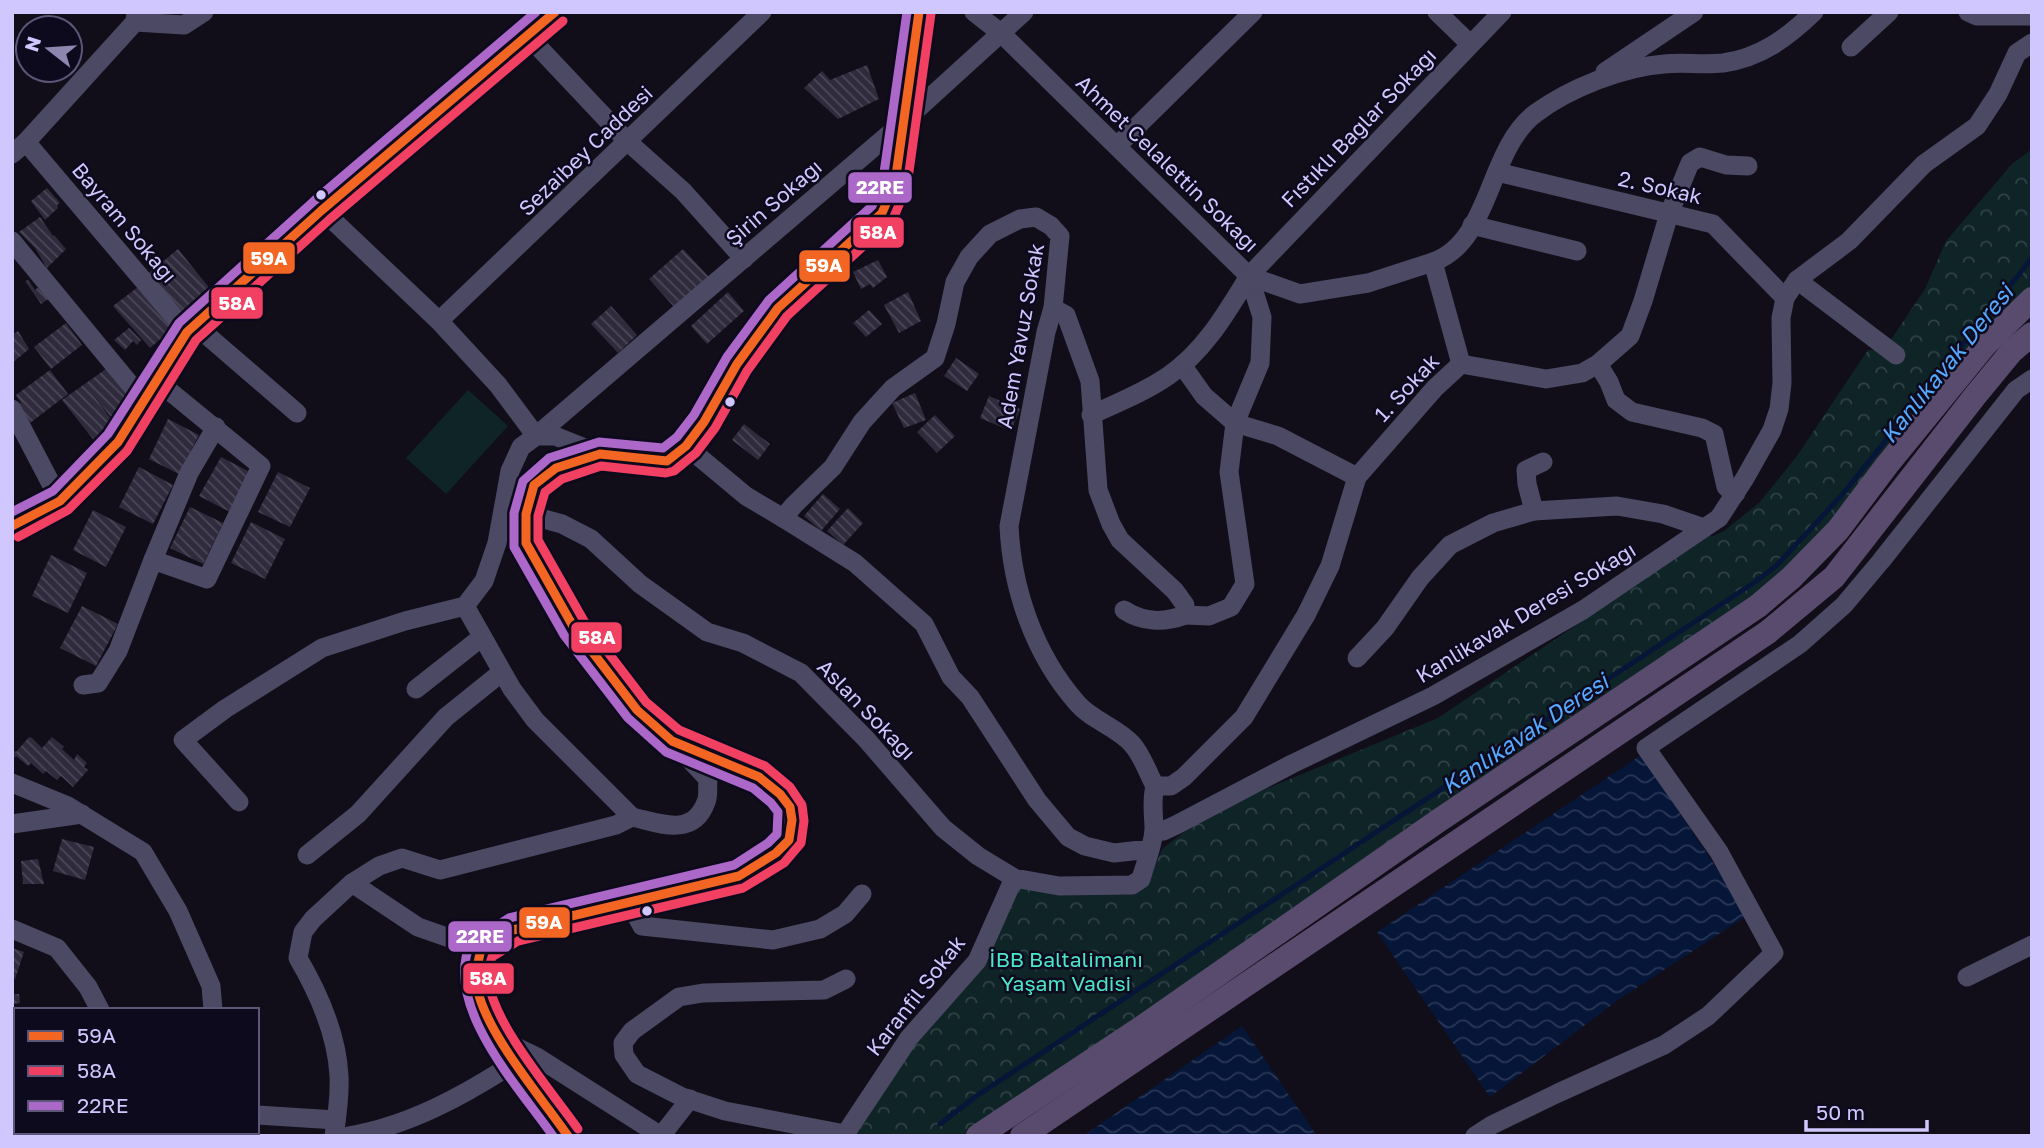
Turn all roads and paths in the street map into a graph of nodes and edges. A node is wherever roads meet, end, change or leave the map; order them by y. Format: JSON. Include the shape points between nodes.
{"nodes":[{"id":1,"x":204,"y":12,"type":"edge"},
{"id":2,"x":555,"y":12,"type":"edge"},
{"id":3,"x":762,"y":12,"type":"edge"},
{"id":4,"x":919,"y":12,"type":"edge"},
{"id":5,"x":974,"y":12,"type":"edge"},
{"id":6,"x":1024,"y":12,"type":"edge"},
{"id":7,"x":1253,"y":12,"type":"edge"},
{"id":8,"x":1437,"y":12,"type":"edge"},
{"id":9,"x":1502,"y":12,"type":"edge"},
{"id":10,"x":1694,"y":12,"type":"edge"},
{"id":11,"x":1814,"y":12,"type":"edge"},
{"id":12,"x":1889,"y":12,"type":"edge"},
{"id":13,"x":1968,"y":12,"type":"edge"},
{"id":14,"x":2032,"y":16,"type":"edge"},
{"id":15,"x":135,"y":17,"type":"edge"},
{"id":16,"x":163,"y":18,"type":"edge"},
{"id":17,"x":1002,"y":34,"type":"junction"},
{"id":18,"x":528,"y":36,"type":"junction"},
{"id":19,"x":2032,"y":43,"type":"edge"},
{"id":20,"x":1470,"y":44,"type":"junction"},
{"id":21,"x":1851,"y":47,"type":"dead end"},
{"id":22,"x":1594,"y":79,"type":"junction"},
{"id":23,"x":902,"y":123,"type":"junction"},
{"id":24,"x":628,"y":142,"type":"junction"},
{"id":25,"x":1117,"y":146,"type":"junction"},
{"id":26,"x":19,"y":148,"type":"edge"},
{"id":27,"x":1748,"y":166,"type":"dead end"},
{"id":28,"x":1497,"y":172,"type":"junction"},
{"id":29,"x":322,"y":210,"type":"junction"},
{"id":30,"x":1669,"y":214,"type":"junction"},
{"id":31,"x":1472,"y":225,"type":"junction"},
{"id":32,"x":12,"y":241,"type":"edge"},
{"id":33,"x":1577,"y":251,"type":"dead end"},
{"id":34,"x":744,"y":259,"type":"junction"},
{"id":35,"x":1433,"y":262,"type":"junction"},
{"id":36,"x":1249,"y":276,"type":"junction"},
{"id":37,"x":1797,"y":280,"type":"junction"},
{"id":38,"x":1785,"y":298,"type":"junction"},
{"id":39,"x":2032,"y":299,"type":"edge"},
{"id":40,"x":1053,"y":308,"type":"junction"},
{"id":41,"x":439,"y":321,"type":"junction"},
{"id":42,"x":191,"y":329,"type":"junction"},
{"id":43,"x":2032,"y":334,"type":"edge"},
{"id":44,"x":1896,"y":355,"type":"dead end"},
{"id":45,"x":1461,"y":364,"type":"junction"},
{"id":46,"x":1598,"y":364,"type":"junction"},
{"id":47,"x":1182,"y":365,"type":"junction"},
{"id":48,"x":2032,"y":379,"type":"edge"},
{"id":49,"x":156,"y":380,"type":"junction"},
{"id":50,"x":143,"y":400,"type":"junction"},
{"id":51,"x":12,"y":409,"type":"edge"},
{"id":52,"x":297,"y":412,"type":"dead end"},
{"id":53,"x":1091,"y":415,"type":"junction"},
{"id":54,"x":1235,"y":423,"type":"junction"},
{"id":55,"x":216,"y":427,"type":"junction"},
{"id":56,"x":544,"y":430,"type":"junction"},
{"id":57,"x":686,"y":446,"type":"junction"},
{"id":58,"x":600,"y":454,"type":"junction"},
{"id":59,"x":1544,"y":461,"type":"dead end"},
{"id":60,"x":1357,"y":477,"type":"junction"},
{"id":61,"x":1736,"y":494,"type":"junction"},
{"id":62,"x":60,"y":501,"type":"junction"},
{"id":63,"x":1534,"y":511,"type":"junction"},
{"id":64,"x":526,"y":513,"type":"junction"},
{"id":65,"x":783,"y":518,"type":"junction"},
{"id":66,"x":12,"y":526,"type":"edge"},
{"id":67,"x":1704,"y":528,"type":"junction"},
{"id":68,"x":153,"y":560,"type":"junction"},
{"id":69,"x":465,"y":606,"type":"junction"},
{"id":70,"x":1124,"y":610,"type":"dead end"},
{"id":71,"x":1185,"y":615,"type":"junction"},
{"id":72,"x":482,"y":637,"type":"junction"},
{"id":73,"x":1357,"y":658,"type":"dead end"},
{"id":74,"x":502,"y":672,"type":"junction"},
{"id":75,"x":83,"y":685,"type":"dead end"},
{"id":76,"x":416,"y":689,"type":"dead end"},
{"id":77,"x":672,"y":741,"type":"junction"},
{"id":78,"x":12,"y":783,"type":"edge"},
{"id":79,"x":1155,"y":786,"type":"junction"},
{"id":80,"x":239,"y":802,"type":"dead end"},
{"id":81,"x":82,"y":814,"type":"junction"},
{"id":82,"x":632,"y":817,"type":"junction"},
{"id":83,"x":12,"y":824,"type":"edge"},
{"id":84,"x":1152,"y":841,"type":"junction"},
{"id":85,"x":307,"y":855,"type":"dead end"},
{"id":86,"x":1014,"y":878,"type":"junction"},
{"id":87,"x":352,"y":883,"type":"junction"},
{"id":88,"x":862,"y":894,"type":"dead end"},
{"id":89,"x":629,"y":902,"type":"junction"},
{"id":90,"x":12,"y":929,"type":"edge"},
{"id":91,"x":2032,"y":945,"type":"edge"},
{"id":92,"x":481,"y":949,"type":"junction"},
{"id":93,"x":1966,"y":977,"type":"dead end"},
{"id":94,"x":846,"y":979,"type":"dead end"},
{"id":95,"x":99,"y":1008,"type":"edge"},
{"id":96,"x":213,"y":1008,"type":"edge"},
{"id":97,"x":499,"y":1039,"type":"junction"},
{"id":98,"x":517,"y":1062,"type":"junction"},
{"id":99,"x":690,"y":1100,"type":"junction"},
{"id":100,"x":259,"y":1115,"type":"edge"},
{"id":101,"x":339,"y":1131,"type":"edge"},
{"id":102,"x":378,"y":1134,"type":"edge"},
{"id":103,"x":844,"y":1135,"type":"edge"},
{"id":104,"x":568,"y":1136,"type":"edge"},
{"id":105,"x":978,"y":1136,"type":"edge"},
{"id":106,"x":1022,"y":1136,"type":"edge"},
{"id":107,"x":1475,"y":1136,"type":"edge"}],
"edges":[{"from":1,"to":16,"type":"street","via":[[184,25]]},
{"from":2,"to":18,"type":"street"},
{"from":3,"to":24,"type":"street","name":"Sezaibey Caddesi"},
{"from":4,"to":23,"type":"street"},
{"from":5,"to":17,"type":"street","name":"Ahmet Celalettin Sokağı"},
{"from":6,"to":17,"type":"street","name":"Şirin Sokağı"},
{"from":7,"to":25,"type":"street"},
{"from":8,"to":20,"type":"street"},
{"from":9,"to":20,"type":"street","name":"Fıstıklı Bağlar Sokağı"},
{"from":10,"to":22,"type":"street"},
{"from":11,"to":22,"type":"street","via":[[1791,35],[1766,50],[1724,63],[1662,64]]},
{"from":12,"to":21,"type":"street"},
{"from":13,"to":14,"type":"street"},
{"from":15,"to":16,"type":"street"},
{"from":15,"to":26,"type":"street"},
{"from":17,"to":23,"type":"street","name":"Şirin Sokağı"},
{"from":17,"to":25,"type":"street","name":"Ahmet Celalettin Sokağı"},
{"from":18,"to":24,"type":"street"},
{"from":18,"to":29,"type":"street"},
{"from":19,"to":37,"type":"street","name":"Kanlikavak Deresi Sokağı","via":[[2017,53],[1977,125],[1924,164],[1849,241]]},
{"from":20,"to":36,"type":"street","name":"Fıstıklı Bağlar Sokağı"},
{"from":22,"to":28,"type":"street","via":[[1536,112],[1519,128]]},
{"from":23,"to":34,"type":"street","name":"Şirin Sokağı"},
{"from":23,"to":57,"type":"street","via":[[895,183],[882,213],[778,308]]},
{"from":24,"to":34,"type":"street","via":[[682,191]]},
{"from":24,"to":41,"type":"street","name":"Sezaibey Caddesi"},
{"from":25,"to":36,"type":"street","name":"Ahmet Celalettin Sokağı"},
{"from":26,"to":42,"type":"street","name":"Bayram Sokağı"},
{"from":27,"to":30,"type":"street","name":"1. Sokak","via":[[1700,157],[1690,163]]},
{"from":28,"to":30,"type":"street","name":"2. Sokak"},
{"from":28,"to":31,"type":"street"},
{"from":29,"to":41,"type":"street"},
{"from":29,"to":42,"type":"street"},
{"from":30,"to":38,"type":"street","name":"2. Sokak","via":[[1713,224]]},
{"from":30,"to":46,"type":"street","name":"1. Sokak","via":[[1630,336]]},
{"from":31,"to":33,"type":"street"},
{"from":31,"to":35,"type":"street","via":[[1445,257]]},
{"from":32,"to":50,"type":"street"},
{"from":34,"to":56,"type":"street","name":"Şirin Sokağı"},
{"from":35,"to":36,"type":"street","via":[[1368,283],[1300,294]]},
{"from":35,"to":45,"type":"street"},
{"from":36,"to":47,"type":"street","name":"Fıstıklı Bağlar Sokağı","via":[[1227,313]]},
{"from":36,"to":54,"type":"street","name":"Ahmet Celalettin Sokağı","via":[[1262,317],[1260,363]]},
{"from":37,"to":38,"type":"street","name":"Kanlikavak Deresi Sokağı"},
{"from":37,"to":44,"type":"street"},
{"from":38,"to":61,"type":"street","name":"Kanlikavak Deresi Sokağı","via":[[1779,410]]},
{"from":39,"to":105,"type":"main road","via":[[1985,345],[1838,530],[1758,606]]},
{"from":40,"to":53,"type":"street","via":[[1066,315],[1079,346],[1090,381]]},
{"from":40,"to":65,"type":"street","name":"Adem Yavuz Sokak","via":[[1060,236],[1036,217],[1020,219],[990,234],[955,282],[935,358],[893,388],[862,422],[833,467]]},
{"from":40,"to":79,"type":"street","name":"Adem Yavuz Sokak","via":[[1009,526],[1017,590],[1032,632],[1078,704],[1133,744]]},
{"from":41,"to":56,"type":"street"},
{"from":42,"to":49,"type":"street"},
{"from":42,"to":52,"type":"street","name":"Bayram Sokağı"},
{"from":43,"to":106,"type":"main road","via":[[2012,351],[1834,577],[1768,632]]},
{"from":45,"to":46,"type":"street","name":"1. Sokak","via":[[1546,379],[1582,373]]},
{"from":45,"to":60,"type":"street","name":"1. Sokak"},
{"from":46,"to":61,"type":"street","via":[[1616,400],[1632,412],[1714,434],[1726,486]]},
{"from":47,"to":53,"type":"street","name":"Fıstıklı Bağlar Sokağı"},
{"from":47,"to":54,"type":"street","via":[[1204,396]]},
{"from":48,"to":107,"type":"street","via":[[2016,390],[1844,605],[1800,644],[1646,748],[1719,852],[1774,953],[1708,1016],[1664,1045]]},
{"from":49,"to":50,"type":"street"},
{"from":49,"to":55,"type":"street"},
{"from":50,"to":62,"type":"street","via":[[118,442]]},
{"from":51,"to":62,"type":"street"},
{"from":53,"to":71,"type":"street","via":[[1098,490],[1111,524],[1120,540],[1175,591],[1185,605]]},
{"from":54,"to":60,"type":"street","via":[[1278,436]]},
{"from":54,"to":71,"type":"street","name":"Ahmet Celalettin Sokağı","via":[[1228,472],[1245,584],[1231,607],[1209,616]]},
{"from":55,"to":68,"type":"street","via":[[189,473]]},
{"from":55,"to":68,"type":"street","via":[[261,466],[207,579]]},
{"from":56,"to":58,"type":"street"},
{"from":56,"to":69,"type":"street","name":"Şirin Sokağı","via":[[521,447],[510,471],[497,543],[484,581]]},
{"from":57,"to":58,"type":"street","via":[[667,461]]},
{"from":57,"to":65,"type":"street","via":[[746,496]]},
{"from":58,"to":64,"type":"street","via":[[556,468],[534,485]]},
{"from":59,"to":63,"type":"street","via":[[1526,470]]},
{"from":60,"to":79,"type":"street","name":"1. Sokak","via":[[1330,566],[1263,688],[1244,717],[1184,777],[1171,786]]},
{"from":61,"to":67,"type":"street","name":"Kanlikavak Deresi Sokağı","via":[[1719,518]]},
{"from":62,"to":66,"type":"street"},
{"from":63,"to":67,"type":"street","via":[[1618,506]]},
{"from":63,"to":73,"type":"street","via":[[1493,523],[1450,545]]},
{"from":64,"to":77,"type":"street","via":[[526,543],[574,628],[637,710]]},
{"from":64,"to":86,"type":"street","name":"Aslan Sokağı","via":[[591,539],[640,584],[708,632],[743,643],[801,673],[943,828]]},
{"from":65,"to":84,"type":"street","via":[[855,563],[924,624],[951,677],[970,697],[1037,800],[1068,837],[1114,853]]},
{"from":67,"to":84,"type":"street","name":"Kanlikavak Deresi Sokağı","via":[[1583,610],[1433,696],[1292,764]]},
{"from":68,"to":75,"type":"street","via":[[118,651],[98,683]]},
{"from":69,"to":72,"type":"street"},
{"from":69,"to":80,"type":"street","via":[[322,648],[183,740]]},
{"from":70,"to":71,"type":"street","name":"Ahmet Celalettin Sokağı","via":[[1151,621]]},
{"from":72,"to":74,"type":"street"},
{"from":72,"to":76,"type":"street"},
{"from":74,"to":82,"type":"street","via":[[535,720]]},
{"from":74,"to":85,"type":"street","via":[[446,717],[358,814]]},
{"from":77,"to":82,"type":"street","via":[[708,779],[706,802],[693,821],[676,827]]},
{"from":77,"to":89,"type":"street","via":[[759,777],[780,794],[790,807],[789,840],[738,876]]},
{"from":78,"to":81,"type":"street"},
{"from":79,"to":84,"type":"street"},
{"from":81,"to":83,"type":"street"},
{"from":81,"to":96,"type":"street","via":[[143,852],[184,924],[211,986]]},
{"from":82,"to":87,"type":"street","via":[[440,870],[402,858]]},
{"from":84,"to":86,"type":"street","via":[[1141,879],[1132,885],[1059,886]]},
{"from":86,"to":103,"type":"street","name":"Karanfil Sokak","via":[[977,961],[909,1038]]},
{"from":87,"to":92,"type":"street","via":[[418,927]]},
{"from":87,"to":101,"type":"street","via":[[303,932],[298,958],[327,1018],[339,1075]]},
{"from":88,"to":89,"type":"street","via":[[845,914],[820,929],[773,940],[642,926]]},
{"from":89,"to":92,"type":"street","via":[[513,930]]},
{"from":90,"to":95,"type":"street","via":[[57,948]]},
{"from":91,"to":93,"type":"street"},
{"from":92,"to":97,"type":"street","via":[[477,988]]},
{"from":94,"to":99,"type":"street","via":[[824,990],[680,997],[632,1031],[623,1043],[624,1055],[637,1074]]},
{"from":97,"to":98,"type":"street"},
{"from":97,"to":99,"type":"street","via":[[661,1136]]},
{"from":98,"to":102,"type":"street"},
{"from":98,"to":104,"type":"street"},
{"from":99,"to":103,"type":"street"},
{"from":100,"to":101,"type":"street"},
{"from":101,"to":102,"type":"street"}]}
